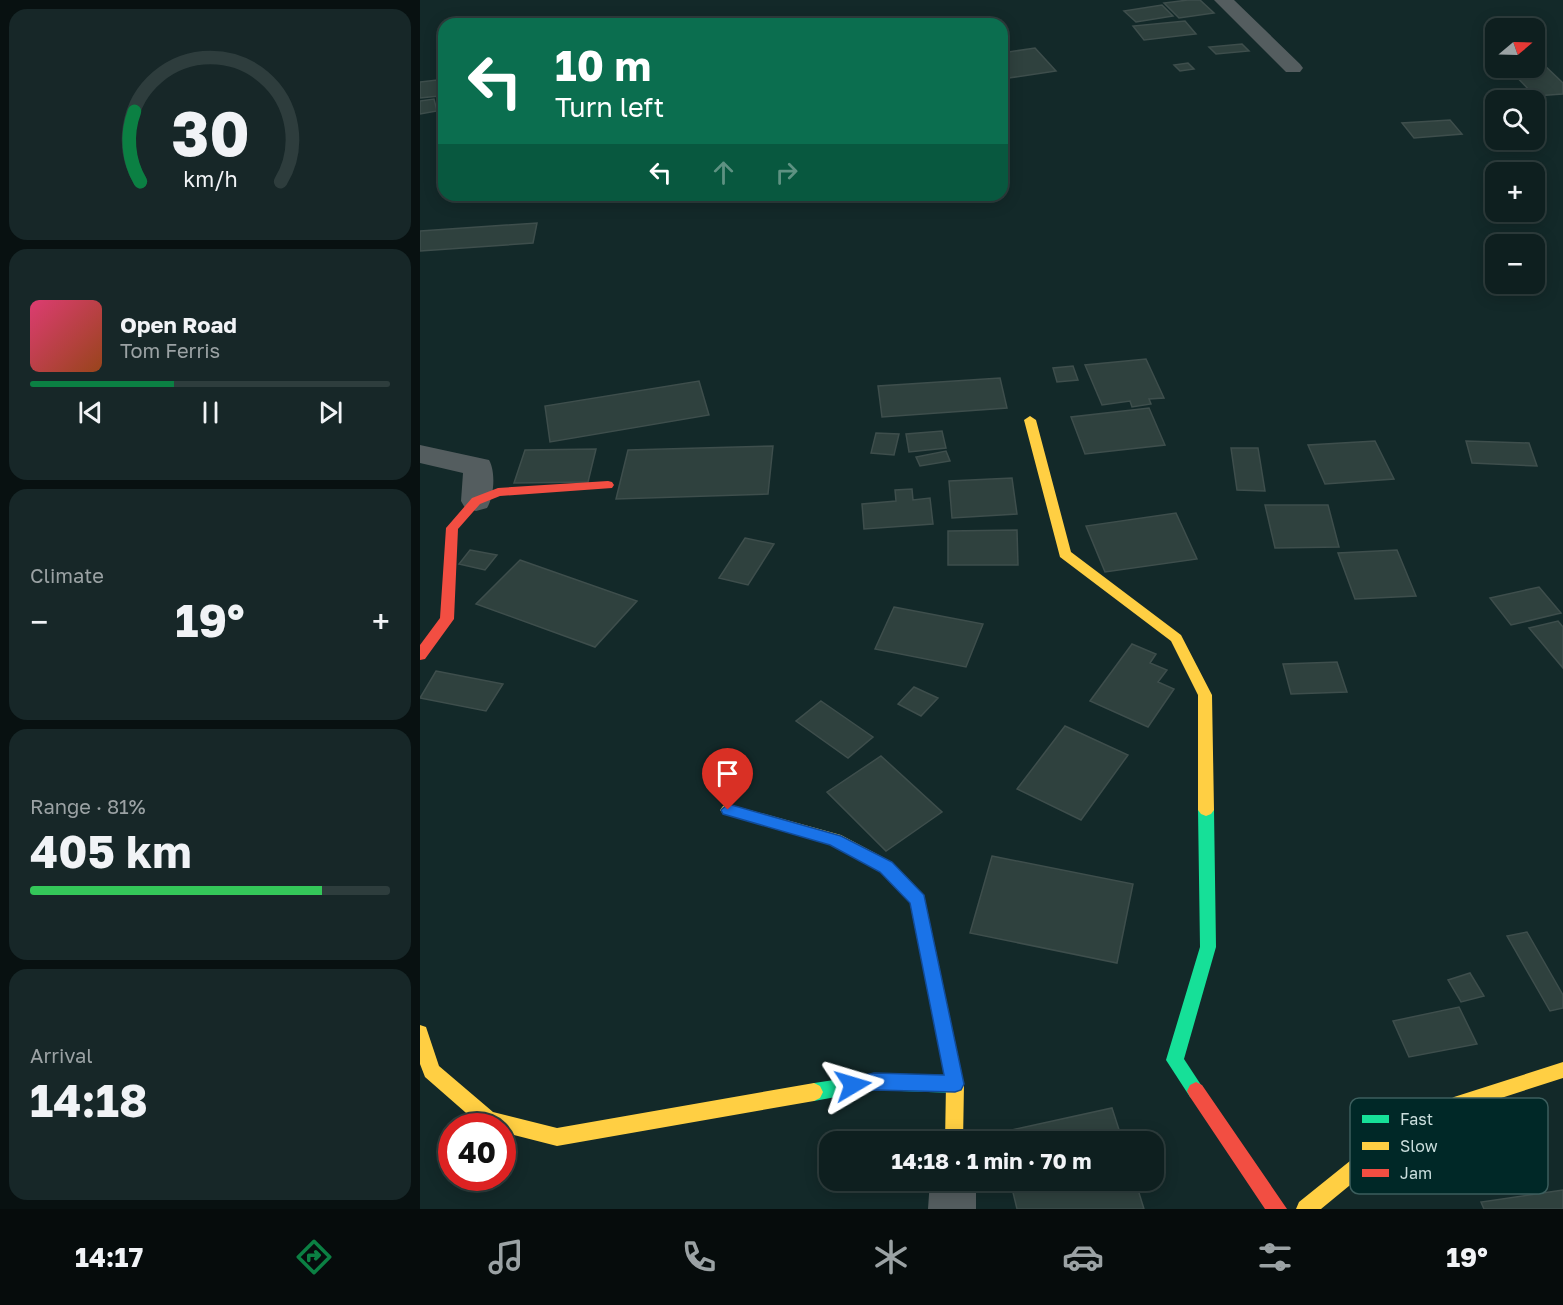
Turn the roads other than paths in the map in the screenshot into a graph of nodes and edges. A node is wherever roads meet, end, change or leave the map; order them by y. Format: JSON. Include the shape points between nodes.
{"nodes":[{"id":1,"x":1224,"y":0,"type":"edge"},
{"id":2,"x":1293,"y":68,"type":"dead end"},
{"id":3,"x":1030,"y":420,"type":"dead end"},
{"id":4,"x":420,"y":454,"type":"edge"},
{"id":5,"x":608,"y":485,"type":"dead end"},
{"id":6,"x":476,"y":501,"type":"junction"},
{"id":7,"x":420,"y":655,"type":"edge"},
{"id":8,"x":728,"y":810,"type":"dead end"},
{"id":9,"x":420,"y":1033,"type":"edge"},
{"id":10,"x":1563,"y":1070,"type":"edge"},
{"id":11,"x":955,"y":1084,"type":"junction"},
{"id":12,"x":1476,"y":1098,"type":"edge"},
{"id":13,"x":954,"y":1131,"type":"edge"},
{"id":14,"x":1350,"y":1173,"type":"edge"},
{"id":15,"x":953,"y":1191,"type":"edge"},
{"id":16,"x":952,"y":1209,"type":"edge"},
{"id":17,"x":1277,"y":1209,"type":"edge"},
{"id":18,"x":1306,"y":1209,"type":"edge"}],
"edges":[{"from":1,"to":2,"type":"street"},
{"from":3,"to":17,"type":"street","via":[[1065,554],[1176,639],[1205,695],[1208,947],[1175,1060]]},
{"from":4,"to":6,"type":"street","via":[[478,467]]},
{"from":5,"to":6,"type":"street","via":[[498,492]]},
{"from":6,"to":7,"type":"street","via":[[452,528],[447,619]]},
{"from":8,"to":11,"type":"street","via":[[835,840],[886,867],[918,900]]},
{"from":9,"to":11,"type":"street","via":[[431,1071],[488,1120],[557,1137],[874,1082]]},
{"from":10,"to":12,"type":"street"},
{"from":11,"to":13,"type":"street"},
{"from":14,"to":18,"type":"street"},
{"from":15,"to":16,"type":"street"}]}
